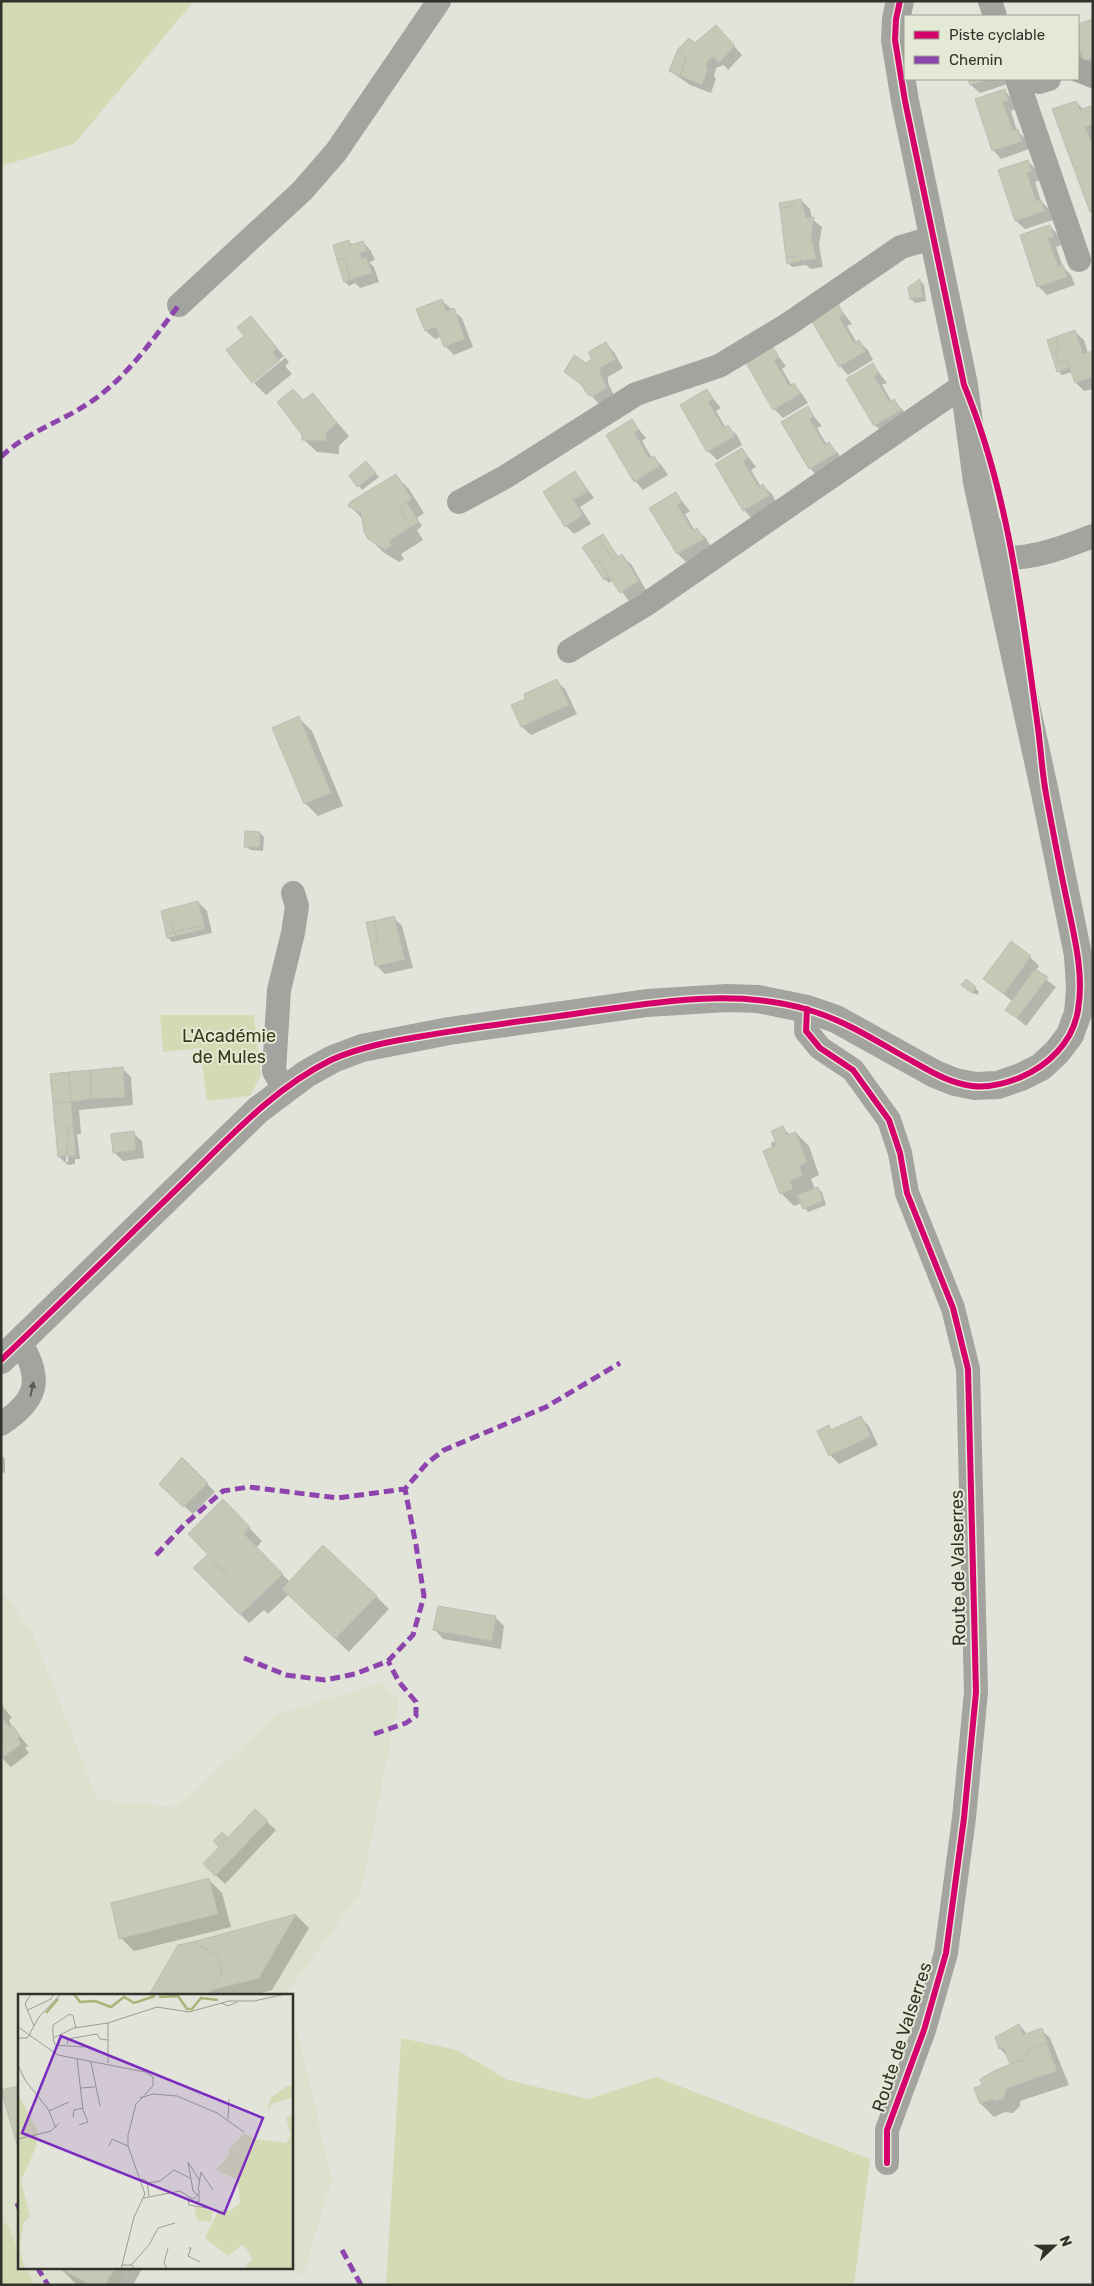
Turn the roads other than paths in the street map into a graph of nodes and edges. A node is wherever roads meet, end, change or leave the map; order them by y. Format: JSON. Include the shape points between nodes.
{"nodes":[{"id":1,"x":439,"y":1,"type":"edge"},
{"id":2,"x":900,"y":1,"type":"edge"},
{"id":3,"x":990,"y":1,"type":"edge"},
{"id":4,"x":995,"y":15,"type":"edge"},
{"id":5,"x":1079,"y":70,"type":"edge"},
{"id":6,"x":1093,"y":76,"type":"edge"},
{"id":7,"x":1035,"y":80,"type":"edge"},
{"id":8,"x":932,"y":238,"type":"junction"},
{"id":9,"x":1079,"y":260,"type":"dead end"},
{"id":10,"x":179,"y":305,"type":"dead end"},
{"id":11,"x":964,"y":385,"type":"junction"},
{"id":12,"x":459,"y":502,"type":"dead end"},
{"id":13,"x":1093,"y":536,"type":"edge"},
{"id":14,"x":1005,"y":566,"type":"junction"},
{"id":15,"x":569,"y":651,"type":"dead end"},
{"id":16,"x":293,"y":893,"type":"dead end"},
{"id":17,"x":807,"y":1009,"type":"junction"},
{"id":18,"x":284,"y":1089,"type":"junction"},
{"id":19,"x":11,"y":1351,"type":"edge"},
{"id":20,"x":1,"y":1424,"type":"edge"},
{"id":21,"x":886,"y":2163,"type":"dead end"}],
"edges":[{"from":1,"to":10,"type":"street","via":[[336,152],[302,191]]},
{"from":2,"to":8,"type":"street","via":[[896,40]]},
{"from":3,"to":4,"type":"street"},
{"from":5,"to":6,"type":"street"},
{"from":7,"to":9,"type":"street"},
{"from":8,"to":11,"type":"street"},
{"from":8,"to":12,"type":"street","via":[[902,247],[787,325],[719,366],[636,394],[505,477]]},
{"from":11,"to":14,"type":"street","via":[[978,482]]},
{"from":11,"to":14,"type":"street","via":[[990,461]]},
{"from":11,"to":15,"type":"street","via":[[645,605]]},
{"from":13,"to":14,"type":"street"},
{"from":14,"to":17,"type":"street","via":[[1044,788],[1078,955],[1080,989],[1070,1035],[1041,1067],[998,1085],[975,1086],[934,1074],[836,1019]]},
{"from":16,"to":18,"type":"street","via":[[297,906],[279,990],[274,1071]]},
{"from":17,"to":18,"type":"street","via":[[758,999],[687,1000],[449,1031],[362,1048],[333,1060]]},
{"from":17,"to":21,"type":"street","name":"Route de Valserres","via":[[806,1030],[820,1048],[852,1070],[889,1120],[900,1153],[907,1194],[953,1308],[968,1369],[976,1692],[964,1818],[946,1953],[924,2030],[887,2130]]},
{"from":18,"to":19,"type":"street","via":[[258,1110]]},
{"from":20,"to":19,"type":"street","one_way":true,"via":[[24,1406],[34,1384],[31,1360]]}]}
